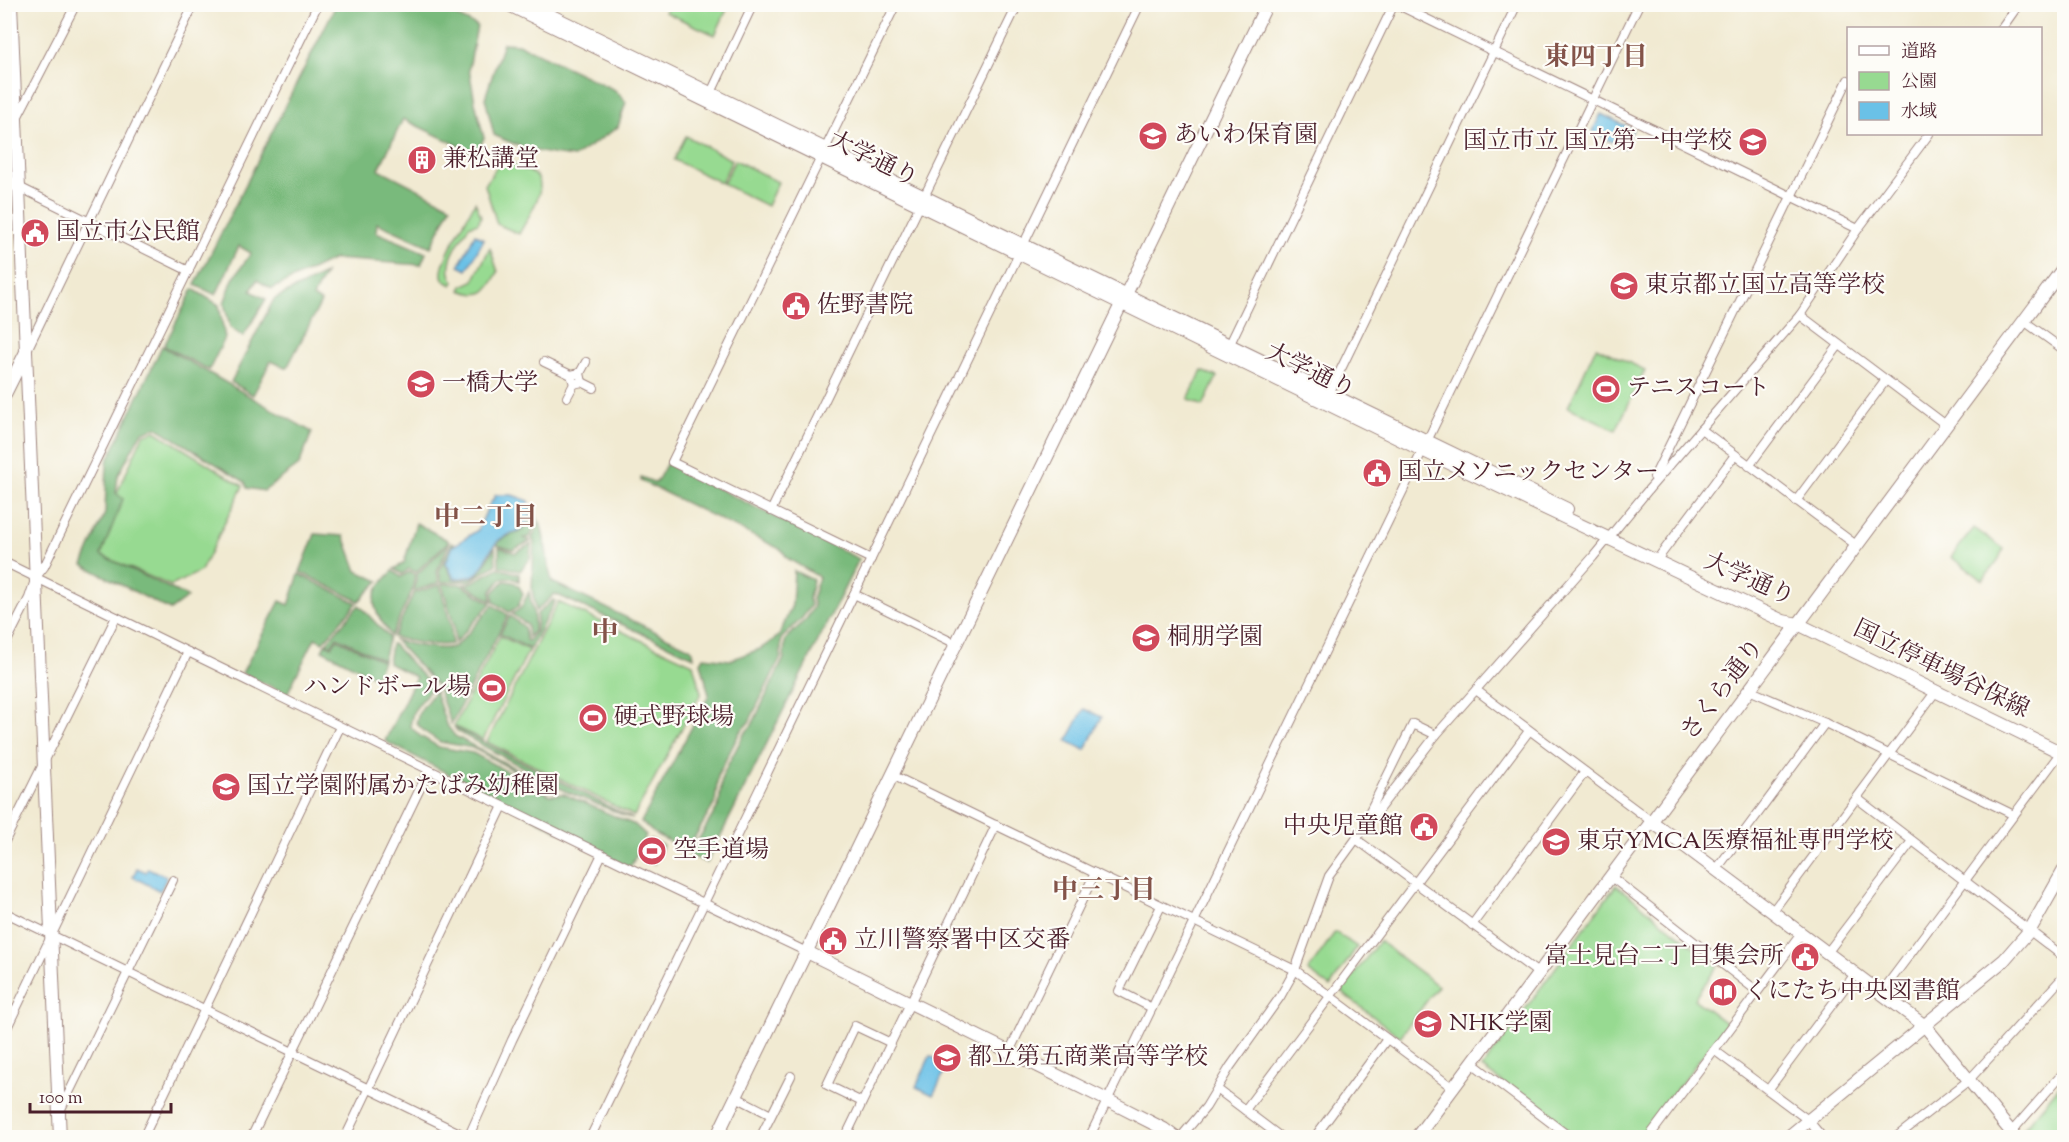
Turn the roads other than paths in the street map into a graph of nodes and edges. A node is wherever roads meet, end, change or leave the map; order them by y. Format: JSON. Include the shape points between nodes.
{"nodes":[{"id":1,"x":11,"y":4,"type":"edge"},
{"id":2,"x":76,"y":4,"type":"edge"},
{"id":3,"x":194,"y":4,"type":"edge"},
{"id":4,"x":318,"y":4,"type":"edge"},
{"id":5,"x":507,"y":4,"type":"edge"},
{"id":6,"x":527,"y":4,"type":"edge"},
{"id":7,"x":753,"y":4,"type":"edge"},
{"id":8,"x":896,"y":4,"type":"edge"},
{"id":9,"x":1018,"y":4,"type":"edge"},
{"id":10,"x":1140,"y":4,"type":"edge"},
{"id":11,"x":1267,"y":4,"type":"edge"},
{"id":12,"x":1395,"y":4,"type":"edge"},
{"id":13,"x":1517,"y":4,"type":"edge"},
{"id":14,"x":1639,"y":4,"type":"edge"},
{"id":15,"x":2019,"y":4,"type":"edge"},
{"id":16,"x":2003,"y":27,"type":"edge"},
{"id":17,"x":1494,"y":52,"type":"junction"},
{"id":18,"x":1847,"y":82,"type":"edge"},
{"id":19,"x":708,"y":98,"type":"junction"},
{"id":20,"x":1593,"y":100,"type":"junction"},
{"id":21,"x":16,"y":117,"type":"junction"},
{"id":22,"x":1928,"y":135,"type":"edge"},
{"id":23,"x":4,"y":143,"type":"edge"},
{"id":24,"x":823,"y":154,"type":"junction"},
{"id":25,"x":4,"y":180,"type":"edge"},
{"id":26,"x":19,"y":187,"type":"junction"},
{"id":27,"x":1791,"y":196,"type":"junction"},
{"id":28,"x":923,"y":202,"type":"junction"},
{"id":29,"x":88,"y":221,"type":"junction"},
{"id":30,"x":1858,"y":229,"type":"junction"},
{"id":31,"x":1022,"y":250,"type":"junction"},
{"id":32,"x":2064,"y":267,"type":"edge"},
{"id":33,"x":189,"y":271,"type":"junction"},
{"id":34,"x":1125,"y":300,"type":"junction"},
{"id":35,"x":1800,"y":315,"type":"junction"},
{"id":36,"x":2024,"y":321,"type":"junction"},
{"id":37,"x":1839,"y":345,"type":"junction"},
{"id":38,"x":1227,"y":350,"type":"junction"},
{"id":39,"x":2064,"y":350,"type":"edge"},
{"id":40,"x":26,"y":351,"type":"junction"},
{"id":41,"x":544,"y":362,"type":"dead end"},
{"id":42,"x":586,"y":362,"type":"dead end"},
{"id":43,"x":577,"y":378,"type":"junction"},
{"id":44,"x":1886,"y":380,"type":"junction"},
{"id":45,"x":594,"y":388,"type":"dead end"},
{"id":46,"x":4,"y":396,"type":"edge"},
{"id":47,"x":567,"y":397,"type":"dead end"},
{"id":48,"x":1327,"y":398,"type":"junction"},
{"id":49,"x":1946,"y":425,"type":"junction"},
{"id":50,"x":1701,"y":429,"type":"junction"},
{"id":51,"x":1425,"y":446,"type":"junction"},
{"id":52,"x":1735,"y":455,"type":"junction"},
{"id":53,"x":1749,"y":466,"type":"junction"},
{"id":54,"x":1649,"y":489,"type":"junction"},
{"id":55,"x":1796,"y":501,"type":"junction"},
{"id":56,"x":771,"y":510,"type":"junction"},
{"id":57,"x":1611,"y":534,"type":"junction"},
{"id":58,"x":1856,"y":545,"type":"junction"},
{"id":59,"x":1659,"y":558,"type":"junction"},
{"id":60,"x":871,"y":559,"type":"junction"},
{"id":61,"x":4,"y":562,"type":"edge"},
{"id":62,"x":36,"y":578,"type":"junction"},
{"id":63,"x":854,"y":594,"type":"junction"},
{"id":64,"x":116,"y":617,"type":"junction"},
{"id":65,"x":1798,"y":624,"type":"junction"},
{"id":66,"x":956,"y":644,"type":"junction"},
{"id":67,"x":4,"y":648,"type":"edge"},
{"id":68,"x":188,"y":652,"type":"junction"},
{"id":69,"x":1476,"y":690,"type":"junction"},
{"id":70,"x":1749,"y":690,"type":"junction"},
{"id":71,"x":1936,"y":691,"type":"junction"},
{"id":72,"x":1825,"y":723,"type":"junction"},
{"id":73,"x":340,"y":726,"type":"junction"},
{"id":74,"x":1529,"y":732,"type":"junction"},
{"id":75,"x":1436,"y":735,"type":"junction"},
{"id":76,"x":2063,"y":753,"type":"edge"},
{"id":77,"x":1890,"y":754,"type":"junction"},
{"id":78,"x":44,"y":764,"type":"junction"},
{"id":79,"x":429,"y":770,"type":"junction"},
{"id":80,"x":1585,"y":772,"type":"junction"},
{"id":81,"x":892,"y":775,"type":"junction"},
{"id":82,"x":1858,"y":799,"type":"junction"},
{"id":83,"x":503,"y":806,"type":"junction"},
{"id":84,"x":2014,"y":815,"type":"junction"},
{"id":85,"x":1651,"y":821,"type":"junction"},
{"id":86,"x":996,"y":825,"type":"junction"},
{"id":87,"x":1356,"y":839,"type":"junction"},
{"id":88,"x":1912,"y":841,"type":"junction"},
{"id":89,"x":4,"y":843,"type":"edge"},
{"id":90,"x":602,"y":854,"type":"junction"},
{"id":91,"x":1716,"y":870,"type":"junction"},
{"id":92,"x":2064,"y":870,"type":"edge"},
{"id":93,"x":1095,"y":873,"type":"junction"},
{"id":94,"x":1610,"y":876,"type":"junction"},
{"id":95,"x":173,"y":880,"type":"dead end"},
{"id":96,"x":1965,"y":880,"type":"junction"},
{"id":97,"x":1415,"y":883,"type":"junction"},
{"id":98,"x":705,"y":902,"type":"junction"},
{"id":99,"x":1161,"y":906,"type":"junction"},
{"id":100,"x":4,"y":912,"type":"edge"},
{"id":101,"x":1772,"y":912,"type":"junction"},
{"id":102,"x":1194,"y":922,"type":"junction"},
{"id":103,"x":1472,"y":925,"type":"junction"},
{"id":104,"x":2030,"y":930,"type":"junction"},
{"id":105,"x":1801,"y":934,"type":"junction"},
{"id":106,"x":52,"y":935,"type":"junction"},
{"id":107,"x":807,"y":952,"type":"junction"},
{"id":108,"x":1827,"y":953,"type":"junction"},
{"id":109,"x":2064,"y":957,"type":"edge"},
{"id":110,"x":1295,"y":970,"type":"junction"},
{"id":111,"x":128,"y":972,"type":"junction"},
{"id":112,"x":1538,"y":974,"type":"junction"},
{"id":113,"x":1855,"y":974,"type":"junction"},
{"id":114,"x":2064,"y":976,"type":"edge"},
{"id":115,"x":1757,"y":992,"type":"junction"},
{"id":116,"x":1881,"y":993,"type":"junction"},
{"id":117,"x":1330,"y":996,"type":"junction"},
{"id":118,"x":910,"y":1003,"type":"junction"},
{"id":119,"x":1152,"y":1008,"type":"junction"},
{"id":120,"x":205,"y":1009,"type":"junction"},
{"id":121,"x":1925,"y":1026,"type":"junction"},
{"id":122,"x":4,"y":1034,"type":"edge"},
{"id":123,"x":1387,"y":1039,"type":"junction"},
{"id":124,"x":891,"y":1043,"type":"junction"},
{"id":125,"x":1714,"y":1050,"type":"junction"},
{"id":126,"x":293,"y":1052,"type":"junction"},
{"id":127,"x":1009,"y":1052,"type":"junction"},
{"id":128,"x":1472,"y":1063,"type":"junction"},
{"id":129,"x":2063,"y":1075,"type":"edge"},
{"id":130,"x":791,"y":1076,"type":"dead end"},
{"id":131,"x":1969,"y":1080,"type":"junction"},
{"id":132,"x":369,"y":1088,"type":"junction"},
{"id":133,"x":1453,"y":1088,"type":"junction"},
{"id":134,"x":1217,"y":1089,"type":"junction"},
{"id":135,"x":1768,"y":1090,"type":"junction"},
{"id":136,"x":736,"y":1097,"type":"junction"},
{"id":137,"x":1107,"y":1100,"type":"junction"},
{"id":138,"x":862,"y":1102,"type":"junction"},
{"id":139,"x":1245,"y":1110,"type":"junction"},
{"id":140,"x":59,"y":1113,"type":"junction"},
{"id":141,"x":771,"y":1116,"type":"junction"},
{"id":142,"x":1808,"y":1120,"type":"junction"},
{"id":143,"x":720,"y":1136,"type":"edge"},
{"id":144,"x":2012,"y":1136,"type":"edge"},
{"id":145,"x":60,"y":1137,"type":"edge"},
{"id":146,"x":143,"y":1137,"type":"edge"},
{"id":147,"x":251,"y":1137,"type":"edge"},
{"id":148,"x":345,"y":1137,"type":"edge"},
{"id":149,"x":469,"y":1137,"type":"edge"},
{"id":150,"x":590,"y":1137,"type":"edge"},
{"id":151,"x":760,"y":1137,"type":"edge"},
{"id":152,"x":844,"y":1137,"type":"edge"},
{"id":153,"x":1089,"y":1137,"type":"edge"},
{"id":154,"x":1178,"y":1137,"type":"edge"},
{"id":155,"x":1282,"y":1137,"type":"edge"},
{"id":156,"x":1314,"y":1137,"type":"edge"},
{"id":157,"x":1416,"y":1137,"type":"edge"},
{"id":158,"x":1571,"y":1137,"type":"edge"},
{"id":159,"x":1648,"y":1137,"type":"edge"},
{"id":160,"x":1787,"y":1137,"type":"edge"},
{"id":161,"x":1823,"y":1137,"type":"edge"},
{"id":162,"x":1895,"y":1137,"type":"edge"}],
"edges":[{"from":1,"to":21,"type":"street"},
{"from":2,"to":21,"type":"street"},
{"from":3,"to":29,"type":"street"},
{"from":4,"to":33,"type":"street"},
{"from":5,"to":19,"type":"street","name":"大学通り"},
{"from":6,"to":19,"type":"street","name":"大学通り"},
{"from":7,"to":19,"type":"street"},
{"from":8,"to":24,"type":"street"},
{"from":9,"to":28,"type":"street"},
{"from":10,"to":31,"type":"street"},
{"from":11,"to":34,"type":"street"},
{"from":12,"to":17,"type":"street"},
{"from":12,"to":38,"type":"street"},
{"from":13,"to":17,"type":"street"},
{"from":14,"to":20,"type":"street"},
{"from":15,"to":16,"type":"street"},
{"from":17,"to":20,"type":"street"},
{"from":17,"to":48,"type":"street"},
{"from":18,"to":27,"type":"street"},
{"from":19,"to":24,"type":"street","name":"大学通り"},
{"from":20,"to":27,"type":"street"},
{"from":20,"to":51,"type":"street"},
{"from":21,"to":23,"type":"street"},
{"from":21,"to":26,"type":"street"},
{"from":22,"to":30,"type":"street"},
{"from":24,"to":28,"type":"street","name":"大学通り"},
{"from":24,"to":56,"type":"street","via":[[672,462]]},
{"from":25,"to":26,"type":"street"},
{"from":26,"to":29,"type":"street"},
{"from":26,"to":40,"type":"street"},
{"from":27,"to":30,"type":"street"},
{"from":27,"to":54,"type":"street"},
{"from":28,"to":31,"type":"street","name":"大学通り"},
{"from":28,"to":56,"type":"street"},
{"from":29,"to":33,"type":"street"},
{"from":29,"to":40,"type":"street"},
{"from":30,"to":35,"type":"street"},
{"from":31,"to":34,"type":"street","name":"大学通り"},
{"from":31,"to":60,"type":"street"},
{"from":32,"to":36,"type":"street","name":"さくら通り"},
{"from":33,"to":62,"type":"street"},
{"from":34,"to":38,"type":"street","name":"大学通り"},
{"from":34,"to":66,"type":"street"},
{"from":35,"to":37,"type":"street"},
{"from":35,"to":50,"type":"street"},
{"from":36,"to":39,"type":"street"},
{"from":36,"to":49,"type":"street","name":"さくら通り"},
{"from":37,"to":44,"type":"street"},
{"from":37,"to":53,"type":"street"},
{"from":38,"to":48,"type":"street","name":"大学通り"},
{"from":40,"to":46,"type":"street"},
{"from":40,"to":62,"type":"street"},
{"from":41,"to":43,"type":"street"},
{"from":42,"to":43,"type":"street"},
{"from":43,"to":45,"type":"street"},
{"from":43,"to":47,"type":"street"},
{"from":44,"to":49,"type":"street"},
{"from":44,"to":55,"type":"street"},
{"from":48,"to":51,"type":"street","name":"大学通り"},
{"from":49,"to":58,"type":"street","name":"さくら通り"},
{"from":50,"to":52,"type":"street"},
{"from":50,"to":54,"type":"street"},
{"from":51,"to":57,"type":"street","name":"大学通り"},
{"from":51,"to":102,"type":"street"},
{"from":52,"to":53,"type":"street"},
{"from":52,"to":59,"type":"street"},
{"from":53,"to":55,"type":"street"},
{"from":54,"to":57,"type":"street"},
{"from":55,"to":58,"type":"street"},
{"from":56,"to":60,"type":"street"},
{"from":57,"to":59,"type":"street","name":"大学通り"},
{"from":57,"to":69,"type":"street"},
{"from":58,"to":65,"type":"street","name":"さくら通り"},
{"from":59,"to":65,"type":"street","name":"大学通り","via":[[1783,621]]},
{"from":60,"to":63,"type":"street"},
{"from":61,"to":62,"type":"street"},
{"from":62,"to":64,"type":"street"},
{"from":62,"to":67,"type":"street"},
{"from":62,"to":78,"type":"street"},
{"from":63,"to":66,"type":"street"},
{"from":63,"to":98,"type":"street"},
{"from":64,"to":68,"type":"street"},
{"from":64,"to":78,"type":"street"},
{"from":65,"to":70,"type":"street","name":"さくら通り"},
{"from":65,"to":71,"type":"street","name":"国立停車場谷保線"},
{"from":66,"to":81,"type":"street"},
{"from":68,"to":73,"type":"street"},
{"from":68,"to":106,"type":"street"},
{"from":69,"to":74,"type":"street"},
{"from":69,"to":75,"type":"street"},
{"from":70,"to":72,"type":"street"},
{"from":70,"to":85,"type":"street","name":"さくら通り"},
{"from":71,"to":76,"type":"street","name":"国立停車場谷保線"},
{"from":71,"to":77,"type":"street"},
{"from":72,"to":77,"type":"street"},
{"from":72,"to":91,"type":"street"},
{"from":73,"to":79,"type":"street"},
{"from":73,"to":120,"type":"street"},
{"from":74,"to":80,"type":"street"},
{"from":74,"to":97,"type":"street"},
{"from":75,"to":87,"type":"street"},
{"from":75,"to":87,"type":"street","via":[[1413,724]]},
{"from":76,"to":84,"type":"street"},
{"from":77,"to":82,"type":"street"},
{"from":77,"to":84,"type":"street"},
{"from":78,"to":89,"type":"street"},
{"from":78,"to":106,"type":"street"},
{"from":79,"to":83,"type":"street"},
{"from":79,"to":126,"type":"street"},
{"from":80,"to":85,"type":"street"},
{"from":80,"to":103,"type":"street"},
{"from":81,"to":86,"type":"street"},
{"from":81,"to":107,"type":"street"},
{"from":82,"to":88,"type":"street"},
{"from":82,"to":101,"type":"street"},
{"from":83,"to":90,"type":"street"},
{"from":83,"to":132,"type":"street"},
{"from":84,"to":96,"type":"street"},
{"from":85,"to":91,"type":"street"},
{"from":85,"to":94,"type":"street","name":"さくら通り"},
{"from":86,"to":93,"type":"street"},
{"from":86,"to":118,"type":"street"},
{"from":87,"to":97,"type":"street"},
{"from":87,"to":110,"type":"street","via":[[1329,876]]},
{"from":88,"to":96,"type":"street"},
{"from":88,"to":108,"type":"street"},
{"from":90,"to":98,"type":"street"},
{"from":90,"to":149,"type":"street"},
{"from":91,"to":101,"type":"street"},
{"from":92,"to":104,"type":"street"},
{"from":93,"to":99,"type":"street"},
{"from":93,"to":127,"type":"street"},
{"from":94,"to":112,"type":"street","name":"さくら通り"},
{"from":94,"to":115,"type":"street"},
{"from":95,"to":111,"type":"street"},
{"from":96,"to":104,"type":"street"},
{"from":96,"to":116,"type":"street"},
{"from":97,"to":103,"type":"street"},
{"from":97,"to":117,"type":"street"},
{"from":98,"to":107,"type":"street"},
{"from":98,"to":150,"type":"street"},
{"from":99,"to":102,"type":"street"},
{"from":99,"to":119,"type":"street","via":[[1119,991]]},
{"from":100,"to":106,"type":"street"},
{"from":101,"to":105,"type":"street"},
{"from":102,"to":110,"type":"street"},
{"from":102,"to":119,"type":"street"},
{"from":103,"to":112,"type":"street"},
{"from":104,"to":109,"type":"street"},
{"from":104,"to":121,"type":"street","via":[[2004,960]]},
{"from":105,"to":108,"type":"street"},
{"from":105,"to":115,"type":"street"},
{"from":106,"to":111,"type":"street"},
{"from":106,"to":122,"type":"street"},
{"from":106,"to":140,"type":"street"},
{"from":107,"to":118,"type":"street"},
{"from":107,"to":136,"type":"street"},
{"from":108,"to":113,"type":"street"},
{"from":110,"to":117,"type":"street"},
{"from":110,"to":134,"type":"street"},
{"from":111,"to":120,"type":"street"},
{"from":111,"to":140,"type":"street"},
{"from":112,"to":128,"type":"street","name":"さくら通り"},
{"from":113,"to":116,"type":"street"},
{"from":113,"to":135,"type":"street"},
{"from":114,"to":131,"type":"street"},
{"from":115,"to":125,"type":"street"},
{"from":116,"to":121,"type":"street"},
{"from":117,"to":123,"type":"street"},
{"from":117,"to":139,"type":"street"},
{"from":118,"to":124,"type":"street"},
{"from":118,"to":127,"type":"street"},
{"from":119,"to":137,"type":"street"},
{"from":120,"to":126,"type":"street"},
{"from":120,"to":146,"type":"street"},
{"from":121,"to":131,"type":"street"},
{"from":121,"to":142,"type":"street"},
{"from":123,"to":133,"type":"street"},
{"from":123,"to":156,"type":"street"},
{"from":124,"to":138,"type":"street"},
{"from":124,"to":138,"type":"street","via":[[855,1026],[827,1084]]},
{"from":125,"to":135,"type":"street"},
{"from":125,"to":159,"type":"street"},
{"from":126,"to":132,"type":"street"},
{"from":126,"to":147,"type":"street"},
{"from":127,"to":137,"type":"street"},
{"from":128,"to":133,"type":"street","name":"さくら通り"},
{"from":128,"to":158,"type":"street"},
{"from":129,"to":144,"type":"street"},
{"from":130,"to":141,"type":"street"},
{"from":131,"to":144,"type":"street"},
{"from":131,"to":162,"type":"street"},
{"from":132,"to":148,"type":"street"},
{"from":132,"to":149,"type":"street"},
{"from":133,"to":157,"type":"street","name":"さくら通り"},
{"from":134,"to":139,"type":"street"},
{"from":134,"to":154,"type":"street"},
{"from":135,"to":142,"type":"street"},
{"from":136,"to":141,"type":"street"},
{"from":136,"to":143,"type":"street"},
{"from":137,"to":153,"type":"street"},
{"from":137,"to":154,"type":"street"},
{"from":138,"to":152,"type":"street"},
{"from":139,"to":155,"type":"street"},
{"from":140,"to":145,"type":"street"},
{"from":141,"to":151,"type":"street"},
{"from":142,"to":160,"type":"street"},
{"from":142,"to":161,"type":"street"}]}
